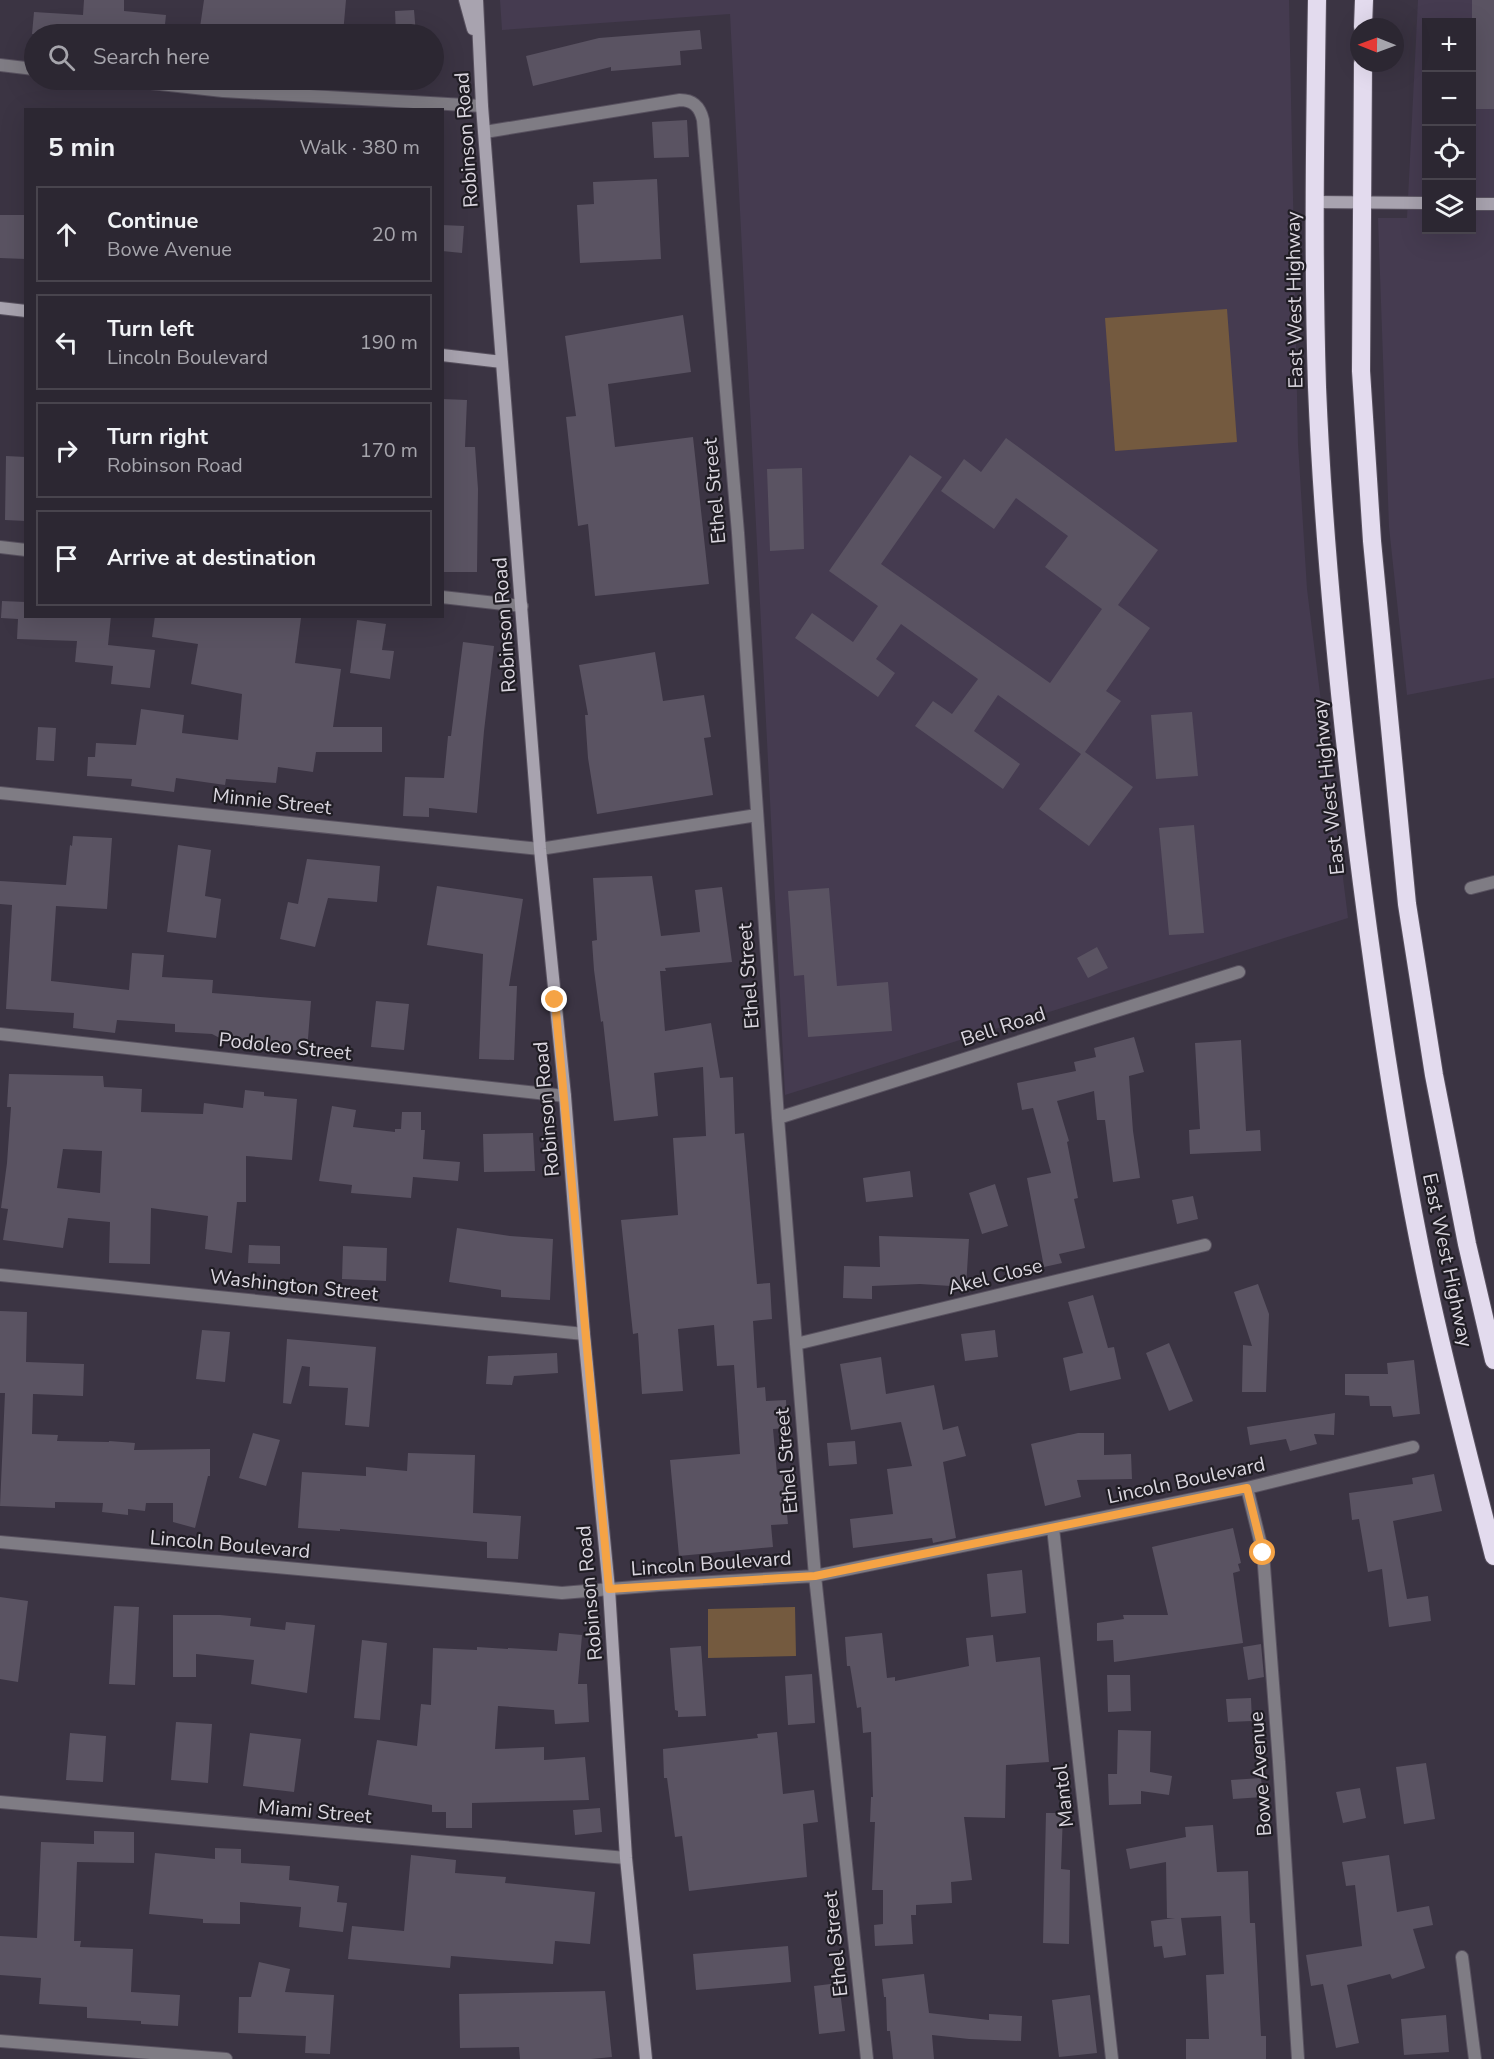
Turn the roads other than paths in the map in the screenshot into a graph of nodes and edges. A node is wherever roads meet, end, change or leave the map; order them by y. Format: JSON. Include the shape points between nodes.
{"nodes":[{"id":1,"x":465,"y":0,"type":"edge"},
{"id":2,"x":477,"y":0,"type":"edge"},
{"id":3,"x":1317,"y":0,"type":"edge"},
{"id":4,"x":1364,"y":0,"type":"edge"},
{"id":5,"x":1363,"y":18,"type":"edge"},
{"id":6,"x":478,"y":48,"type":"junction"},
{"id":7,"x":0,"y":65,"type":"edge"},
{"id":8,"x":24,"y":68,"type":"edge"},
{"id":9,"x":1363,"y":72,"type":"edge"},
{"id":10,"x":214,"y":90,"type":"edge"},
{"id":11,"x":482,"y":106,"type":"junction"},
{"id":12,"x":485,"y":132,"type":"junction"},
{"id":13,"x":1361,"y":201,"type":"junction"},
{"id":14,"x":1315,"y":202,"type":"junction"},
{"id":15,"x":1422,"y":203,"type":"edge"},
{"id":16,"x":1476,"y":204,"type":"edge"},
{"id":17,"x":1494,"y":204,"type":"edge"},
{"id":18,"x":0,"y":308,"type":"edge"},
{"id":19,"x":24,"y":311,"type":"edge"},
{"id":20,"x":444,"y":356,"type":"edge"},
{"id":21,"x":502,"y":362,"type":"junction"},
{"id":22,"x":0,"y":547,"type":"edge"},
{"id":23,"x":24,"y":550,"type":"edge"},
{"id":24,"x":444,"y":597,"type":"edge"},
{"id":25,"x":522,"y":606,"type":"junction"},
{"id":26,"x":0,"y":793,"type":"edge"},
{"id":27,"x":757,"y":815,"type":"junction"},
{"id":28,"x":540,"y":849,"type":"junction"},
{"id":29,"x":1494,"y":882,"type":"edge"},
{"id":30,"x":1471,"y":888,"type":"dead end"},
{"id":31,"x":1239,"y":972,"type":"dead end"},
{"id":32,"x":0,"y":1034,"type":"edge"},
{"id":33,"x":565,"y":1096,"type":"junction"},
{"id":34,"x":778,"y":1118,"type":"junction"},
{"id":35,"x":1204,"y":1245,"type":"dead end"},
{"id":36,"x":0,"y":1275,"type":"edge"},
{"id":37,"x":584,"y":1334,"type":"junction"},
{"id":38,"x":796,"y":1344,"type":"junction"},
{"id":39,"x":1494,"y":1360,"type":"edge"},
{"id":40,"x":1413,"y":1447,"type":"dead end"},
{"id":41,"x":1247,"y":1488,"type":"junction"},
{"id":42,"x":1053,"y":1528,"type":"junction"},
{"id":43,"x":0,"y":1542,"type":"edge"},
{"id":44,"x":1494,"y":1556,"type":"edge"},
{"id":45,"x":815,"y":1576,"type":"junction"},
{"id":46,"x":609,"y":1589,"type":"junction"},
{"id":47,"x":0,"y":1802,"type":"edge"},
{"id":48,"x":626,"y":1858,"type":"junction"},
{"id":49,"x":1462,"y":1957,"type":"dead end"},
{"id":50,"x":0,"y":2041,"type":"edge"},
{"id":51,"x":226,"y":2059,"type":"edge"},
{"id":52,"x":646,"y":2059,"type":"edge"},
{"id":53,"x":867,"y":2059,"type":"edge"},
{"id":54,"x":1112,"y":2059,"type":"edge"},
{"id":55,"x":1298,"y":2059,"type":"edge"},
{"id":56,"x":1475,"y":2059,"type":"edge"}],
"edges":[{"from":1,"to":6,"type":"main road","name":"Robinson Road"},
{"from":2,"to":6,"type":"main road","name":"Robinson Road"},
{"from":3,"to":14,"type":"highway","name":"East West Highway"},
{"from":4,"to":5,"type":"highway"},
{"from":6,"to":11,"type":"main road","name":"Robinson Road"},
{"from":7,"to":8,"type":"street"},
{"from":9,"to":13,"type":"highway","name":"East West Highway"},
{"from":10,"to":11,"type":"street"},
{"from":11,"to":12,"type":"main road","name":"Robinson Road"},
{"from":12,"to":21,"type":"main road","name":"Robinson Road"},
{"from":12,"to":27,"type":"street","name":"Ethel Street","via":[[680,100],[688,100],[701,112],[738,533]]},
{"from":13,"to":14,"type":"main road"},
{"from":13,"to":15,"type":"main road"},
{"from":13,"to":39,"type":"highway","name":"East West Highway","via":[[1361,371],[1371,529],[1407,904],[1462,1222]]},
{"from":14,"to":44,"type":"highway","name":"East West Highway","via":[[1317,388],[1329,563],[1344,738],[1365,912],[1425,1271]]},
{"from":16,"to":17,"type":"main road"},
{"from":18,"to":19,"type":"main road"},
{"from":20,"to":21,"type":"main road"},
{"from":21,"to":25,"type":"main road","name":"Robinson Road"},
{"from":22,"to":23,"type":"street"},
{"from":24,"to":25,"type":"street"},
{"from":25,"to":28,"type":"main road","name":"Robinson Road"},
{"from":26,"to":28,"type":"street","name":"Minnie Street"},
{"from":27,"to":28,"type":"street","name":"Minnie Street"},
{"from":27,"to":34,"type":"street","name":"Ethel Street"},
{"from":28,"to":33,"type":"main road","name":"Robinson Road"},
{"from":29,"to":30,"type":"street"},
{"from":31,"to":34,"type":"street","name":"Bell Road"},
{"from":32,"to":33,"type":"street","name":"Podoleo Street"},
{"from":33,"to":37,"type":"main road","name":"Robinson Road"},
{"from":34,"to":38,"type":"street","name":"Ethel Street"},
{"from":35,"to":38,"type":"street","name":"Akel Close"},
{"from":36,"to":37,"type":"street","name":"Washington Street"},
{"from":37,"to":46,"type":"main road","name":"Robinson Road"},
{"from":38,"to":45,"type":"street","name":"Ethel Street"},
{"from":40,"to":41,"type":"street","name":"Lincoln Boulevard"},
{"from":41,"to":42,"type":"street","name":"Lincoln Boulevard"},
{"from":41,"to":55,"type":"street","name":"Bowe Avenue","via":[[1263,1553]]},
{"from":42,"to":45,"type":"street","name":"Lincoln Boulevard"},
{"from":42,"to":54,"type":"street","name":"Mantol"},
{"from":43,"to":46,"type":"street","name":"Lincoln Boulevard","via":[[562,1593]]},
{"from":45,"to":46,"type":"street","name":"Lincoln Boulevard"},
{"from":45,"to":53,"type":"street","name":"Ethel Street"},
{"from":46,"to":48,"type":"main road","name":"Robinson Road"},
{"from":47,"to":48,"type":"street","name":"Miami Street"},
{"from":48,"to":52,"type":"main road","name":"Robinson Road"},
{"from":49,"to":56,"type":"street"},
{"from":50,"to":51,"type":"street"}]}
